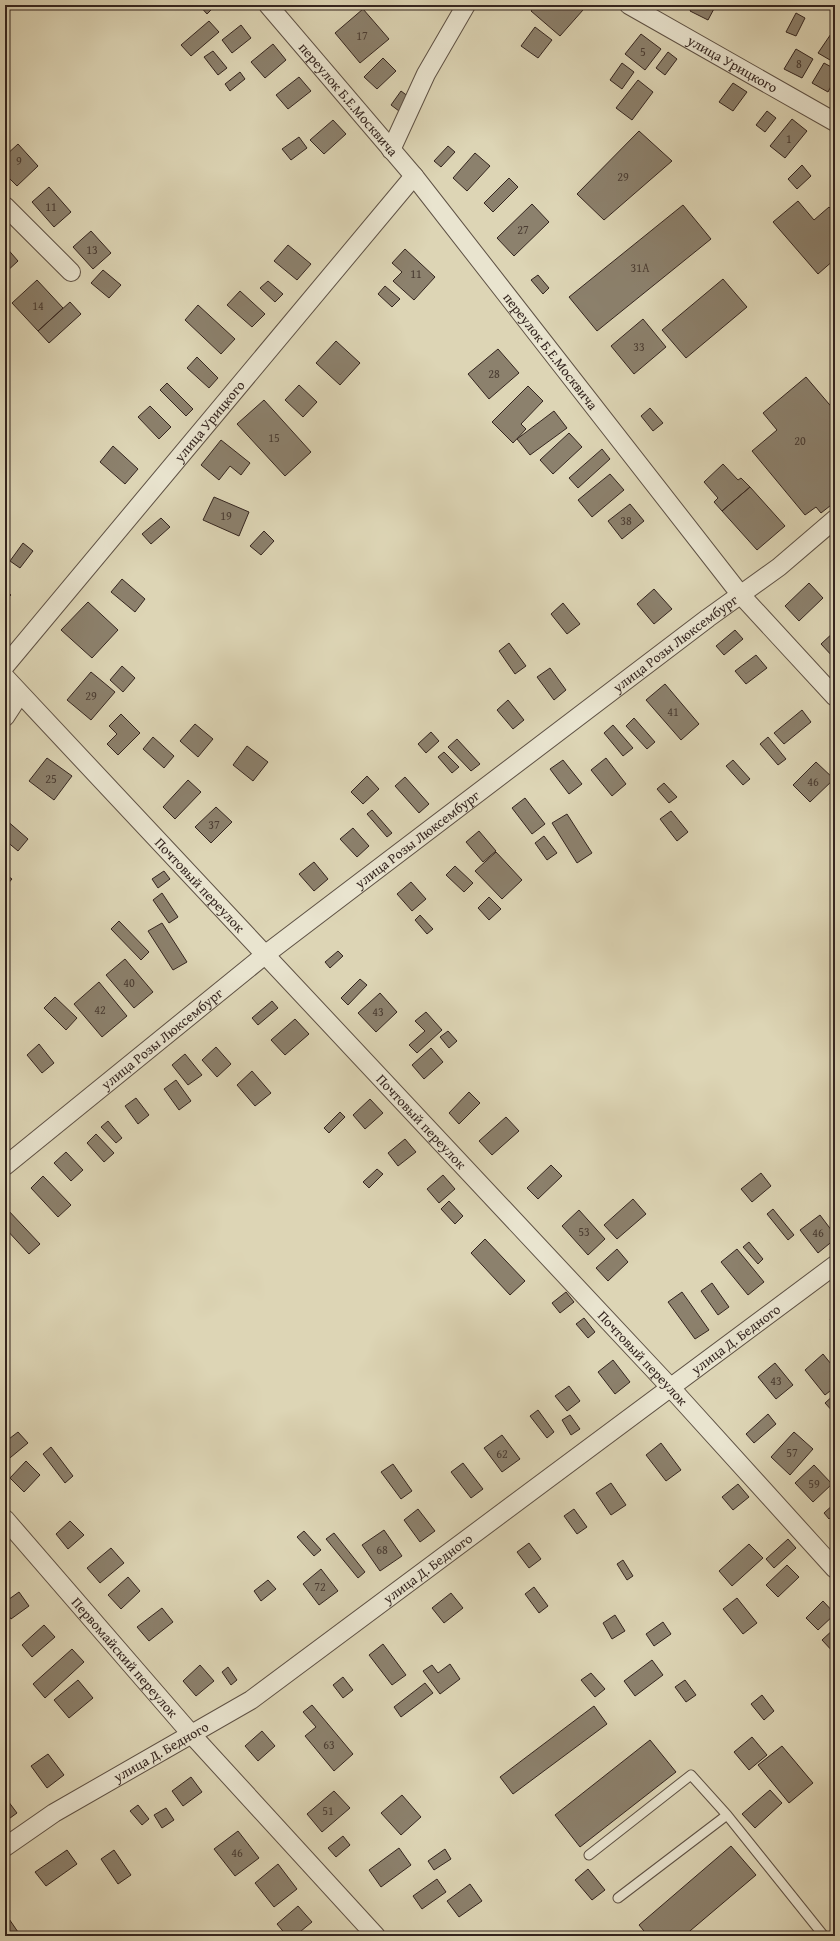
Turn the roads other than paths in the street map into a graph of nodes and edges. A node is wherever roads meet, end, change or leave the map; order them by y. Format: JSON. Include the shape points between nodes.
{"nodes":[{"id":1,"x":268,"y":5,"type":"edge"},
{"id":2,"x":466,"y":5,"type":"edge"},
{"id":3,"x":629,"y":5,"type":"edge"},
{"id":4,"x":835,"y":122,"type":"edge"},
{"id":5,"x":391,"y":150,"type":"junction"},
{"id":6,"x":414,"y":176,"type":"junction"},
{"id":7,"x":5,"y":206,"type":"edge"},
{"id":8,"x":71,"y":272,"type":"dead end"},
{"id":9,"x":835,"y":519,"type":"edge"},
{"id":10,"x":740,"y":594,"type":"junction"},
{"id":11,"x":5,"y":666,"type":"edge"},
{"id":12,"x":5,"y":677,"type":"edge"},
{"id":13,"x":20,"y":694,"type":"junction"},
{"id":14,"x":835,"y":697,"type":"edge"},
{"id":15,"x":5,"y":717,"type":"edge"},
{"id":16,"x":266,"y":954,"type":"junction"},
{"id":17,"x":5,"y":1166,"type":"edge"},
{"id":18,"x":835,"y":1265,"type":"edge"},
{"id":19,"x":671,"y":1388,"type":"junction"},
{"id":20,"x":5,"y":1519,"type":"edge"},
{"id":21,"x":835,"y":1569,"type":"edge"},
{"id":22,"x":192,"y":1735,"type":"junction"},
{"id":23,"x":727,"y":1815,"type":"junction"},
{"id":24,"x":5,"y":1847,"type":"edge"},
{"id":25,"x":589,"y":1856,"type":"dead end"},
{"id":26,"x":618,"y":1898,"type":"dead end"},
{"id":27,"x":376,"y":1936,"type":"edge"},
{"id":28,"x":824,"y":1936,"type":"edge"}],
"edges":[{"from":1,"to":5,"type":"street","name":"переулок Б.Е.Москвича"},
{"from":2,"to":5,"type":"street","via":[[426,74]]},
{"from":3,"to":4,"type":"street","name":"улица Урицкого"},
{"from":5,"to":6,"type":"street","name":"переулок Б.Е.Москвича"},
{"from":6,"to":10,"type":"street","name":"переулок Б.Е.Москвича"},
{"from":6,"to":11,"type":"street","name":"улица Урицкого"},
{"from":7,"to":8,"type":"street"},
{"from":9,"to":10,"type":"street","name":"улица Розы Люксембург","via":[[780,566]]},
{"from":10,"to":14,"type":"street","name":"переулок Б.Е.Москвича"},
{"from":10,"to":16,"type":"street","name":"улица Розы Люксембург"},
{"from":12,"to":13,"type":"street","name":"Почтовый переулок"},
{"from":13,"to":15,"type":"street"},
{"from":13,"to":16,"type":"street","name":"Почтовый переулок"},
{"from":16,"to":17,"type":"street","name":"улица Розы Люксембург"},
{"from":16,"to":19,"type":"street","name":"Почтовый переулок"},
{"from":18,"to":19,"type":"street","name":"улица Д. Бедного"},
{"from":19,"to":21,"type":"street","name":"Почтовый переулок"},
{"from":19,"to":22,"type":"street","name":"улица Д. Бедного","via":[[251,1700]]},
{"from":20,"to":22,"type":"street","name":"Первомайский переулок"},
{"from":22,"to":24,"type":"street","name":"улица Д. Бедного","via":[[54,1813]]},
{"from":22,"to":27,"type":"street","name":"Первомайский переулок"},
{"from":23,"to":25,"type":"lane","via":[[691,1775]]},
{"from":23,"to":26,"type":"lane"},
{"from":23,"to":28,"type":"lane"}]}
